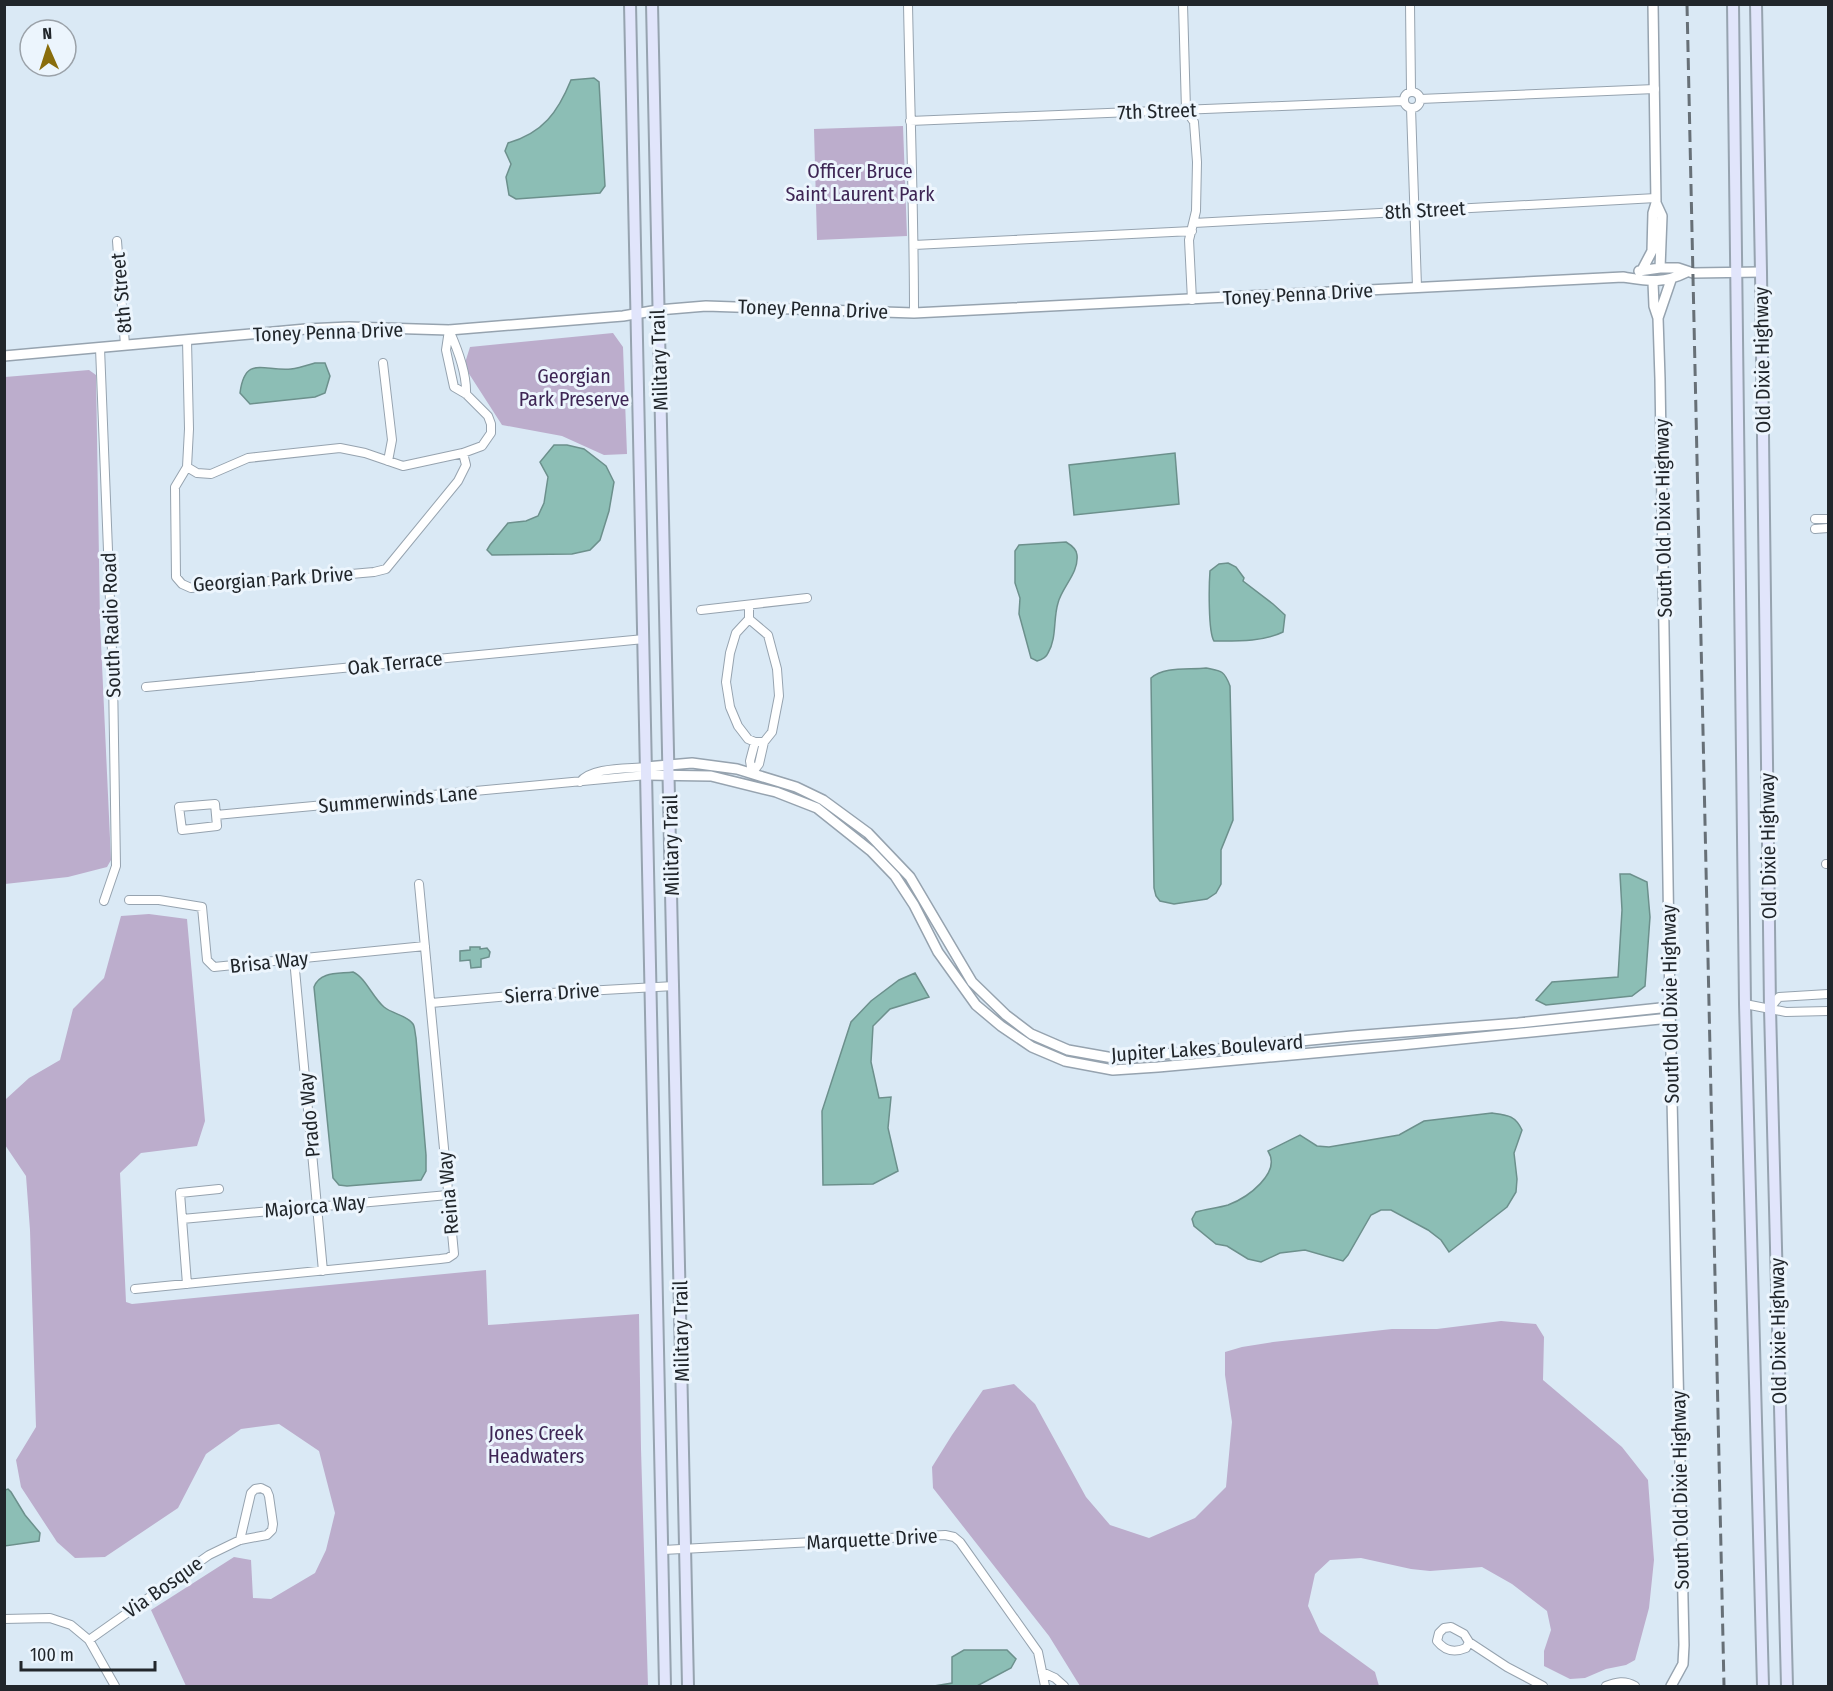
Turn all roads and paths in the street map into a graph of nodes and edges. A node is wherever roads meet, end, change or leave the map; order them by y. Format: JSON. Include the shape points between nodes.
{"nodes":[{"id":1,"x":630,"y":4,"type":"edge"},
{"id":2,"x":652,"y":4,"type":"edge"},
{"id":3,"x":908,"y":4,"type":"edge"},
{"id":4,"x":1183,"y":4,"type":"edge"},
{"id":5,"x":1410,"y":4,"type":"edge"},
{"id":6,"x":1653,"y":4,"type":"edge"},
{"id":7,"x":1733,"y":4,"type":"edge"},
{"id":8,"x":1756,"y":4,"type":"edge"},
{"id":9,"x":1655,"y":89,"type":"junction"},
{"id":10,"x":1411,"y":91,"type":"junction"},
{"id":11,"x":1420,"y":99,"type":"junction"},
{"id":12,"x":1403,"y":101,"type":"junction"},
{"id":13,"x":1411,"y":108,"type":"junction"},
{"id":14,"x":1186,"y":110,"type":"junction"},
{"id":15,"x":910,"y":121,"type":"junction"},
{"id":16,"x":1656,"y":201,"type":"junction"},
{"id":17,"x":1414,"y":210,"type":"junction"},
{"id":18,"x":1193,"y":227,"type":"junction"},
{"id":19,"x":117,"y":242,"type":"dead end"},
{"id":20,"x":914,"y":245,"type":"junction"},
{"id":21,"x":1660,"y":268,"type":"junction"},
{"id":22,"x":1642,"y":270,"type":"junction"},
{"id":23,"x":1687,"y":272,"type":"junction"},
{"id":24,"x":1736,"y":272,"type":"junction"},
{"id":25,"x":1761,"y":272,"type":"junction"},
{"id":26,"x":1623,"y":277,"type":"junction"},
{"id":27,"x":1671,"y":280,"type":"junction"},
{"id":28,"x":1653,"y":282,"type":"junction"},
{"id":29,"x":1417,"y":287,"type":"junction"},
{"id":30,"x":1192,"y":300,"type":"junction"},
{"id":31,"x":658,"y":310,"type":"junction"},
{"id":32,"x":914,"y":313,"type":"junction"},
{"id":33,"x":635,"y":315,"type":"junction"},
{"id":34,"x":1658,"y":318,"type":"junction"},
{"id":35,"x":449,"y":330,"type":"junction"},
{"id":36,"x":186,"y":340,"type":"junction"},
{"id":37,"x":125,"y":345,"type":"junction"},
{"id":38,"x":100,"y":348,"type":"junction"},
{"id":39,"x":4,"y":356,"type":"edge"},
{"id":40,"x":383,"y":363,"type":"dead end"},
{"id":41,"x":466,"y":394,"type":"junction"},
{"id":42,"x":463,"y":453,"type":"junction"},
{"id":43,"x":388,"y":462,"type":"junction"},
{"id":44,"x":187,"y":467,"type":"junction"},
{"id":45,"x":1815,"y":519,"type":"dead end"},
{"id":46,"x":1828,"y":519,"type":"edge"},
{"id":47,"x":1828,"y":528,"type":"edge"},
{"id":48,"x":1815,"y":530,"type":"dead end"},
{"id":49,"x":807,"y":598,"type":"dead end"},
{"id":50,"x":749,"y":605,"type":"junction"},
{"id":51,"x":701,"y":610,"type":"dead end"},
{"id":52,"x":749,"y":619,"type":"junction"},
{"id":53,"x":644,"y":639,"type":"junction"},
{"id":54,"x":146,"y":687,"type":"dead end"},
{"id":55,"x":755,"y":742,"type":"junction"},
{"id":56,"x":764,"y":742,"type":"junction"},
{"id":57,"x":668,"y":770,"type":"junction"},
{"id":58,"x":646,"y":771,"type":"junction"},
{"id":59,"x":752,"y":772,"type":"junction"},
{"id":60,"x":216,"y":815,"type":"junction"},
{"id":61,"x":419,"y":884,"type":"dead end"},
{"id":62,"x":129,"y":900,"type":"dead end"},
{"id":63,"x":104,"y":901,"type":"dead end"},
{"id":64,"x":425,"y":946,"type":"junction"},
{"id":65,"x":294,"y":959,"type":"junction"},
{"id":66,"x":674,"y":986,"type":"junction"},
{"id":67,"x":651,"y":987,"type":"junction"},
{"id":68,"x":1828,"y":994,"type":"edge"},
{"id":69,"x":431,"y":1003,"type":"junction"},
{"id":70,"x":1745,"y":1004,"type":"junction"},
{"id":71,"x":1670,"y":1007,"type":"junction"},
{"id":72,"x":1770,"y":1008,"type":"junction"},
{"id":73,"x":1828,"y":1011,"type":"edge"},
{"id":74,"x":1670,"y":1018,"type":"junction"},
{"id":75,"x":219,"y":1189,"type":"dead end"},
{"id":76,"x":448,"y":1195,"type":"junction"},
{"id":77,"x":317,"y":1206,"type":"junction"},
{"id":78,"x":182,"y":1219,"type":"junction"},
{"id":79,"x":323,"y":1271,"type":"junction"},
{"id":80,"x":187,"y":1284,"type":"junction"},
{"id":81,"x":135,"y":1289,"type":"dead end"},
{"id":82,"x":240,"y":1540,"type":"junction"},
{"id":83,"x":686,"y":1549,"type":"junction"},
{"id":84,"x":663,"y":1550,"type":"junction"},
{"id":85,"x":4,"y":1619,"type":"edge"},
{"id":86,"x":89,"y":1640,"type":"junction"},
{"id":87,"x":1469,"y":1642,"type":"dead end"},
{"id":88,"x":1042,"y":1672,"type":"junction"},
{"id":89,"x":115,"y":1686,"type":"edge"},
{"id":90,"x":665,"y":1686,"type":"edge"},
{"id":91,"x":688,"y":1686,"type":"edge"},
{"id":92,"x":1045,"y":1686,"type":"edge"},
{"id":93,"x":1064,"y":1686,"type":"edge"},
{"id":94,"x":1543,"y":1686,"type":"edge"},
{"id":95,"x":1606,"y":1686,"type":"edge"},
{"id":96,"x":1635,"y":1686,"type":"edge"},
{"id":97,"x":1671,"y":1686,"type":"edge"},
{"id":98,"x":1763,"y":1686,"type":"edge"},
{"id":99,"x":1787,"y":1686,"type":"edge"}],
"edges":[{"from":1,"to":33,"type":"main road","name":"Military Trail"},
{"from":2,"to":31,"type":"main road","name":"Military Trail"},
{"from":3,"to":15,"type":"street"},
{"from":4,"to":14,"type":"street"},
{"from":5,"to":10,"type":"street"},
{"from":6,"to":9,"type":"street"},
{"from":7,"to":24,"type":"main road","name":"Old Dixie Highway"},
{"from":8,"to":25,"type":"main road","name":"Old Dixie Highway"},
{"from":9,"to":11,"type":"street"},
{"from":9,"to":16,"type":"street"},
{"from":10,"to":11,"type":"street"},
{"from":10,"to":12,"type":"street"},
{"from":11,"to":13,"type":"street"},
{"from":12,"to":13,"type":"street"},
{"from":12,"to":14,"type":"street","name":"7th Street"},
{"from":13,"to":17,"type":"street"},
{"from":14,"to":15,"type":"street","name":"7th Street"},
{"from":14,"to":18,"type":"street","via":[[1196,135],[1198,191]]},
{"from":15,"to":20,"type":"street"},
{"from":16,"to":17,"type":"street","name":"8th Street"},
{"from":16,"to":21,"type":"street","via":[[1662,216]]},
{"from":16,"to":22,"type":"street","via":[[1653,251]]},
{"from":17,"to":18,"type":"street","name":"8th Street"},
{"from":17,"to":29,"type":"street"},
{"from":18,"to":20,"type":"street","name":"8th Street"},
{"from":18,"to":30,"type":"street","via":[[1189,240]]},
{"from":19,"to":37,"type":"street","name":"8th Street"},
{"from":20,"to":32,"type":"street"},
{"from":21,"to":22,"type":"street","name":"Toney Penna Drive"},
{"from":21,"to":23,"type":"street","name":"Toney Penna Drive"},
{"from":22,"to":26,"type":"street","name":"Toney Penna Drive"},
{"from":23,"to":24,"type":"street","name":"Toney Penna Drive"},
{"from":23,"to":27,"type":"street","name":"Toney Penna Drive"},
{"from":24,"to":25,"type":"street","name":"Toney Penna Drive"},
{"from":24,"to":70,"type":"main road","name":"Old Dixie Highway"},
{"from":25,"to":72,"type":"main road","name":"Old Dixie Highway"},
{"from":26,"to":28,"type":"street","name":"Toney Penna Drive"},
{"from":26,"to":29,"type":"street","name":"Toney Penna Drive"},
{"from":27,"to":28,"type":"street","name":"Toney Penna Drive"},
{"from":27,"to":34,"type":"street","name":"South Old Dixie Highway"},
{"from":28,"to":34,"type":"street","name":"South Old Dixie Highway"},
{"from":29,"to":30,"type":"street","name":"Toney Penna Drive"},
{"from":30,"to":32,"type":"street","name":"Toney Penna Drive"},
{"from":31,"to":32,"type":"street","name":"Toney Penna Drive","via":[[730,306]]},
{"from":31,"to":33,"type":"street","name":"Toney Penna Drive"},
{"from":31,"to":57,"type":"main road","name":"Military Trail"},
{"from":33,"to":35,"type":"street","name":"Toney Penna Drive"},
{"from":33,"to":53,"type":"main road","name":"Military Trail"},
{"from":34,"to":71,"type":"street","name":"South Old Dixie Highway"},
{"from":35,"to":36,"type":"street","name":"Toney Penna Drive","via":[[327,328]]},
{"from":35,"to":41,"type":"street","via":[[467,380]]},
{"from":35,"to":41,"type":"street","via":[[446,350],[454,387]]},
{"from":36,"to":37,"type":"street","name":"Toney Penna Drive"},
{"from":36,"to":44,"type":"street","name":"Georgian Park Drive"},
{"from":37,"to":38,"type":"street","name":"Toney Penna Drive"},
{"from":38,"to":39,"type":"street","name":"Toney Penna Drive"},
{"from":38,"to":63,"type":"street","name":"South Radio Road","via":[[116,866]]},
{"from":40,"to":43,"type":"street","via":[[392,440]]},
{"from":41,"to":42,"type":"street","via":[[488,416],[491,433],[482,446]]},
{"from":42,"to":43,"type":"street","via":[[403,466]]},
{"from":42,"to":44,"type":"street","name":"Georgian Park Drive","via":[[466,465],[458,481],[386,569],[191,588],[177,578],[175,487]]},
{"from":43,"to":44,"type":"street","via":[[340,448],[248,458],[211,474]]},
{"from":45,"to":46,"type":"street"},
{"from":47,"to":48,"type":"street"},
{"from":49,"to":50,"type":"street"},
{"from":50,"to":51,"type":"street"},
{"from":50,"to":52,"type":"street"},
{"from":52,"to":55,"type":"street","via":[[736,633],[726,682],[738,726]]},
{"from":52,"to":56,"type":"street","via":[[768,635],[777,669],[779,696],[772,732]]},
{"from":53,"to":54,"type":"street","name":"Oak Terrace"},
{"from":53,"to":58,"type":"main road","name":"Military Trail"},
{"from":55,"to":56,"type":"street"},
{"from":55,"to":59,"type":"street","via":[[750,761]]},
{"from":56,"to":59,"type":"street","via":[[759,764]]},
{"from":57,"to":58,"type":"street","name":"Jupiter Lakes Boulevard"},
{"from":57,"to":59,"type":"street","name":"Jupiter Lakes Boulevard","via":[[692,763]]},
{"from":57,"to":66,"type":"main road","name":"Military Trail"},
{"from":57,"to":74,"type":"street","name":"Jupiter Lakes Boulevard","via":[[776,792],[817,808],[871,851],[895,876],[938,952],[976,1005],[1032,1047],[1065,1061],[1113,1070],[1158,1067]]},
{"from":58,"to":60,"type":"street","name":"Summerwinds Lane","via":[[580,782]]},
{"from":58,"to":67,"type":"main road","name":"Military Trail"},
{"from":59,"to":71,"type":"street","name":"Jupiter Lakes Boulevard","via":[[823,800],[868,833],[910,877],[972,982],[1031,1034],[1068,1050],[1113,1058],[1144,1056]]},
{"from":60,"to":60,"type":"street","via":[[217,826],[182,830],[180,807],[215,804]]},
{"from":61,"to":64,"type":"street","name":"Reina Way"},
{"from":62,"to":65,"type":"street","name":"Brisa Way","via":[[202,907],[207,960],[214,967]]},
{"from":64,"to":65,"type":"street","name":"Brisa Way"},
{"from":64,"to":69,"type":"street","name":"Reina Way"},
{"from":65,"to":77,"type":"street","name":"Prado Way"},
{"from":66,"to":67,"type":"street","name":"Sierra Drive"},
{"from":66,"to":83,"type":"main road","name":"Military Trail"},
{"from":67,"to":69,"type":"street","name":"Sierra Drive"},
{"from":67,"to":84,"type":"main road","name":"Military Trail"},
{"from":68,"to":72,"type":"street","via":[[1779,998]]},
{"from":69,"to":76,"type":"street","name":"Reina Way"},
{"from":70,"to":72,"type":"street"},
{"from":70,"to":98,"type":"main road","name":"Old Dixie Highway"},
{"from":71,"to":74,"type":"street","name":"South Old Dixie Highway"},
{"from":72,"to":73,"type":"street","via":[[1786,1012]]},
{"from":72,"to":99,"type":"main road","name":"Old Dixie Highway"},
{"from":74,"to":97,"type":"street","name":"South Old Dixie Highway","via":[[1684,1645],[1683,1664]]},
{"from":75,"to":78,"type":"street","via":[[180,1192]]},
{"from":76,"to":77,"type":"street","name":"Majorca Way"},
{"from":76,"to":79,"type":"street","name":"Reina Way","via":[[454,1254],[448,1258]]},
{"from":77,"to":78,"type":"street","name":"Majorca Way"},
{"from":77,"to":79,"type":"street","name":"Prado Way"},
{"from":78,"to":80,"type":"street"},
{"from":79,"to":80,"type":"street","name":"Reina Way"},
{"from":80,"to":81,"type":"street","name":"Reina Way"},
{"from":82,"to":82,"type":"street","name":"Via Bosque","via":[[267,1535],[272,1530],[269,1496],[261,1488],[251,1493]]},
{"from":82,"to":86,"type":"street","name":"Via Bosque","via":[[209,1555]]},
{"from":83,"to":84,"type":"street","name":"Marquette Drive"},
{"from":83,"to":88,"type":"street","name":"Marquette Drive","via":[[945,1534],[954,1537],[1038,1652]]},
{"from":83,"to":91,"type":"main road","name":"Military Trail"},
{"from":84,"to":90,"type":"main road","name":"Military Trail"},
{"from":85,"to":86,"type":"street","via":[[50,1618],[71,1625]]},
{"from":86,"to":89,"type":"street"},
{"from":87,"to":94,"type":"street"},
{"from":88,"to":92,"type":"street","name":"Marquette Drive"},
{"from":88,"to":93,"type":"street"},
{"from":95,"to":96,"type":"street","via":[[1624,1682]]}]}
